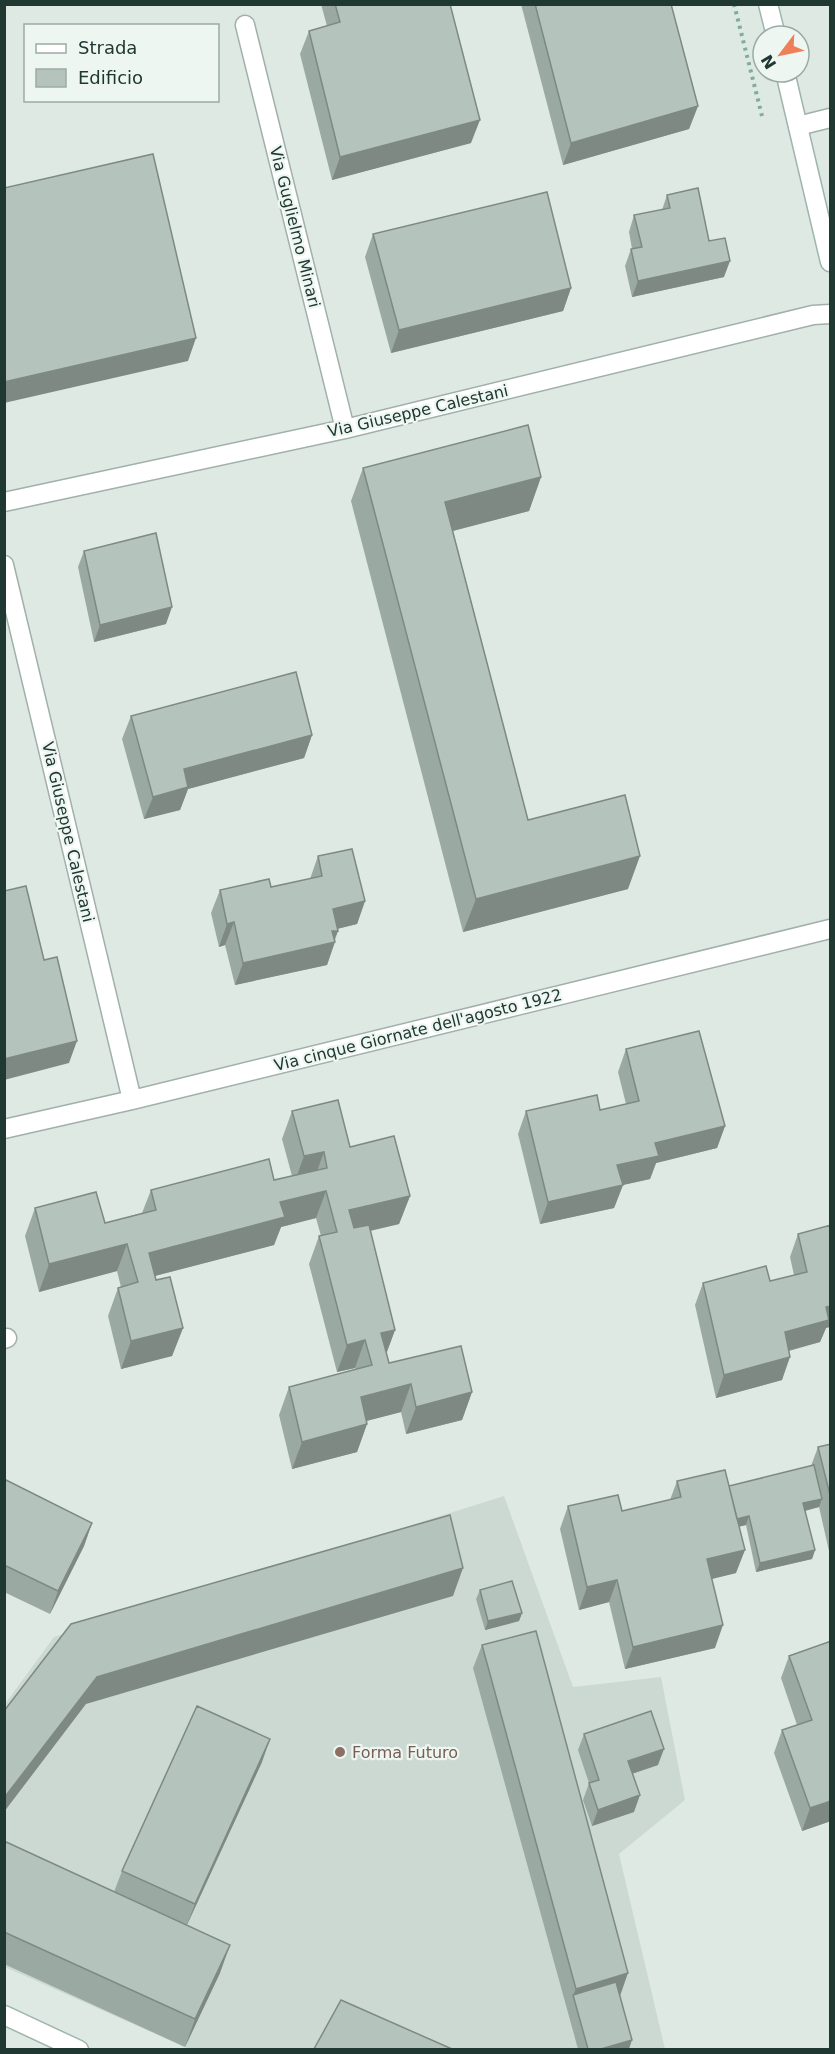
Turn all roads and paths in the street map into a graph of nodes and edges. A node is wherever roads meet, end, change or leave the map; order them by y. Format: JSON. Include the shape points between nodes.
{"nodes":[{"id":1,"x":768,"y":4,"type":"edge"},
{"id":2,"x":773,"y":24,"type":"edge"},
{"id":3,"x":245,"y":25,"type":"dead end"},
{"id":4,"x":788,"y":84,"type":"edge"},
{"id":5,"x":831,"y":118,"type":"edge"},
{"id":6,"x":798,"y":126,"type":"junction"},
{"id":7,"x":831,"y":262,"type":"edge"},
{"id":8,"x":831,"y":314,"type":"edge"},
{"id":9,"x":345,"y":429,"type":"junction"},
{"id":10,"x":4,"y":502,"type":"edge"},
{"id":11,"x":4,"y":565,"type":"edge"},
{"id":12,"x":831,"y":929,"type":"edge"},
{"id":13,"x":132,"y":1100,"type":"junction"},
{"id":14,"x":4,"y":1129,"type":"edge"},
{"id":15,"x":4,"y":2015,"type":"edge"},
{"id":16,"x":80,"y":2049,"type":"edge"}],
"edges":[{"from":1,"to":2,"type":"street"},
{"from":3,"to":9,"type":"street","name":"Via Guglielmo Minari"},
{"from":4,"to":6,"type":"street"},
{"from":5,"to":6,"type":"street"},
{"from":6,"to":7,"type":"street"},
{"from":8,"to":9,"type":"street","name":"Via Giuseppe Calestani","via":[[813,315]]},
{"from":9,"to":10,"type":"street","name":"Via Giuseppe Calestani"},
{"from":11,"to":13,"type":"street","name":"Via Giuseppe Calestani"},
{"from":12,"to":13,"type":"street","name":"Via cinque Giornate dell'agosto 1922"},
{"from":13,"to":14,"type":"street","name":"Via cinque Giornate dell'agosto 1922"},
{"from":15,"to":16,"type":"street"}]}
